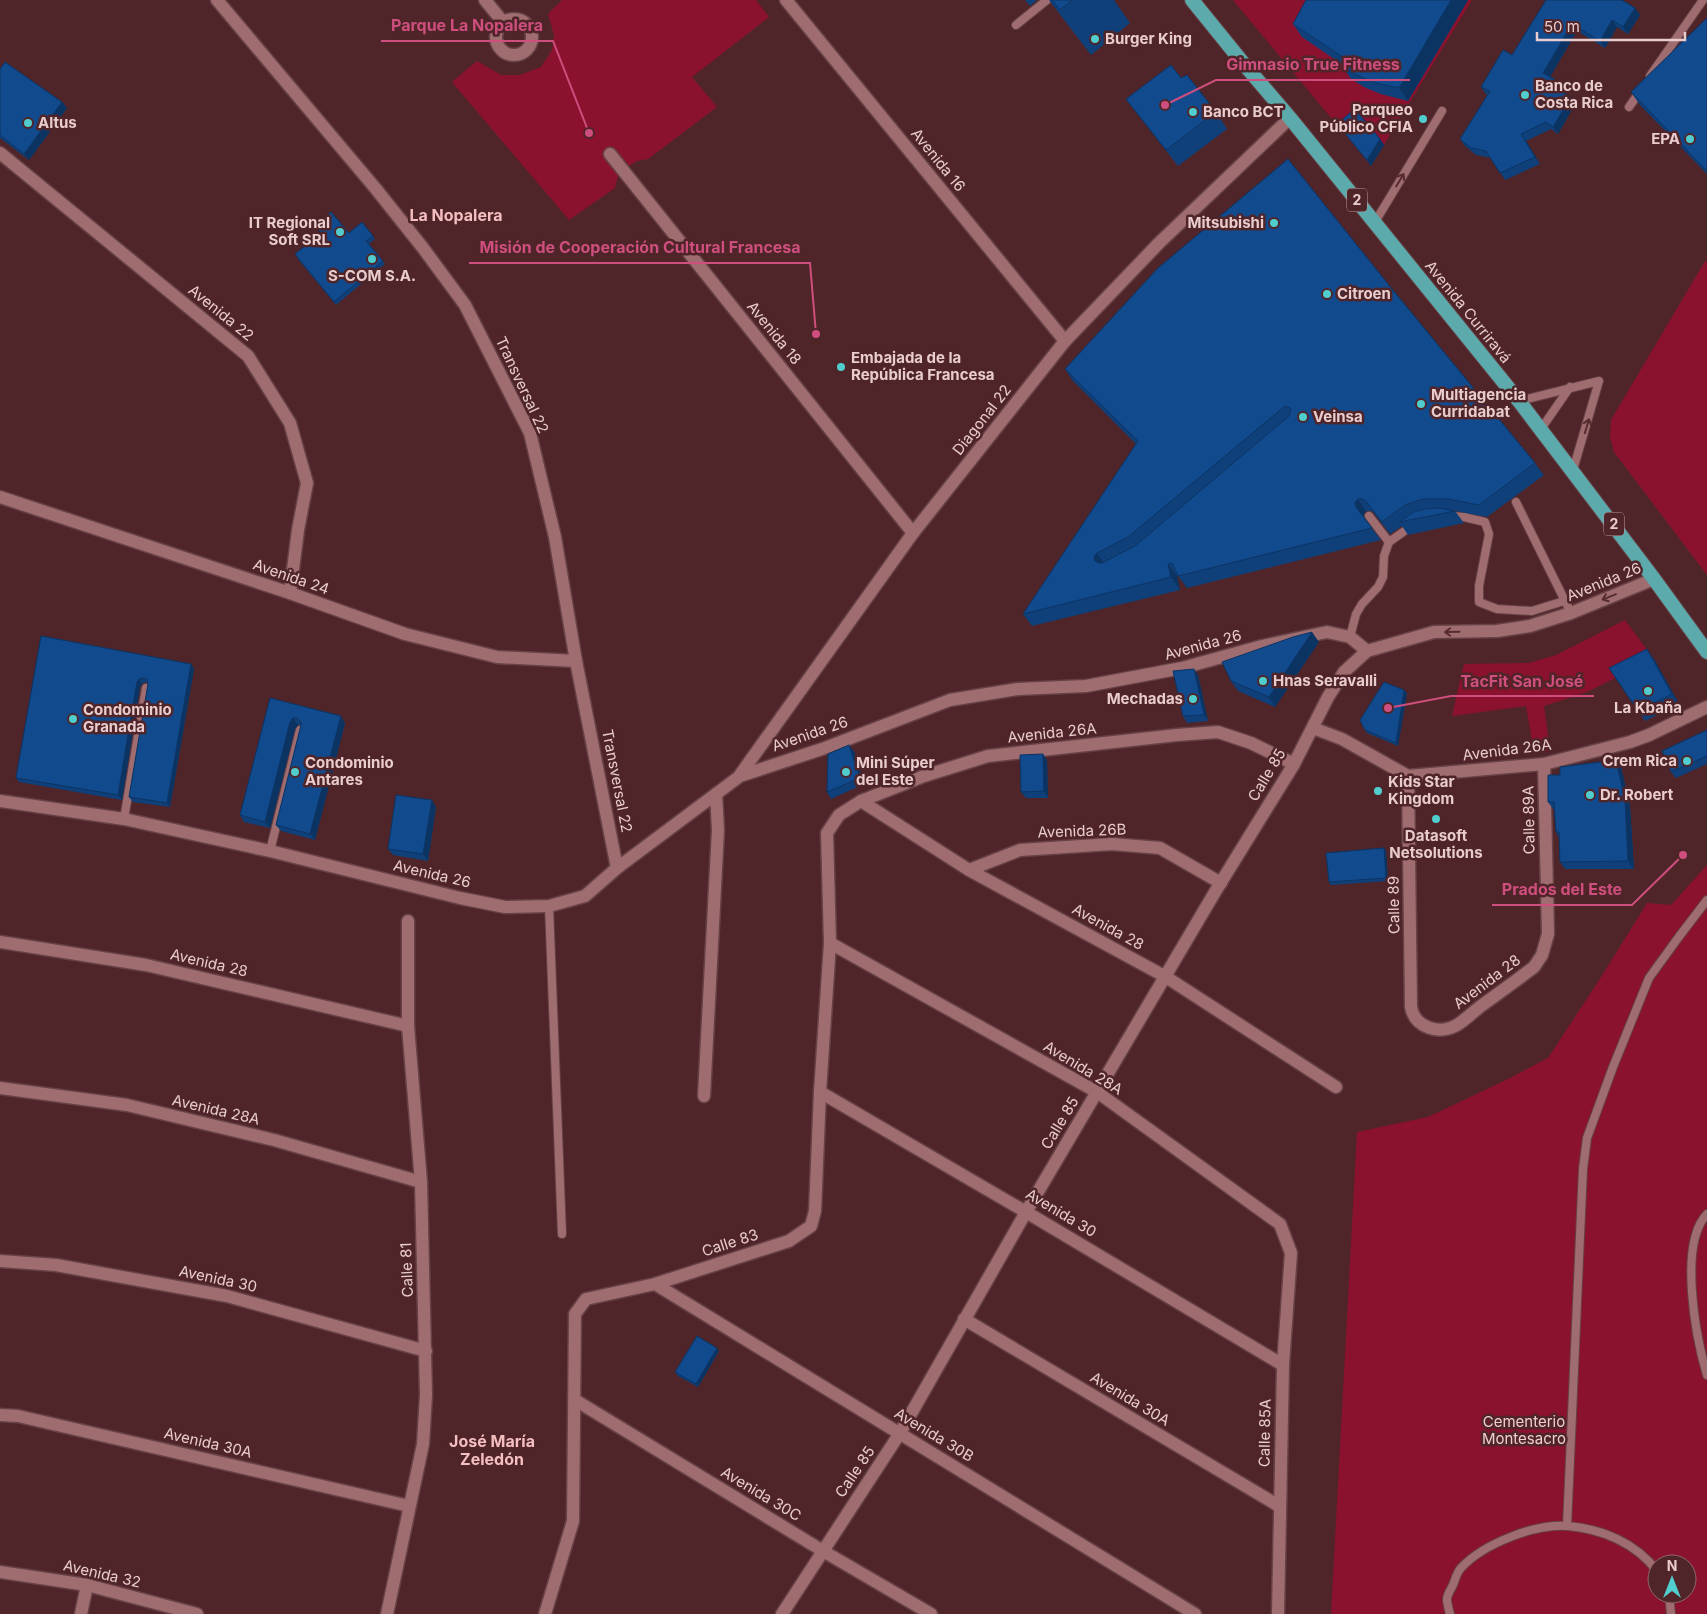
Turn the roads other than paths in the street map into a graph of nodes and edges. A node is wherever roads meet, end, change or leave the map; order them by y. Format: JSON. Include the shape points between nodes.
{"nodes":[{"id":1,"x":217,"y":0,"type":"edge"},
{"id":2,"x":485,"y":0,"type":"edge"},
{"id":3,"x":786,"y":0,"type":"edge"},
{"id":4,"x":1048,"y":0,"type":"edge"},
{"id":5,"x":1192,"y":0,"type":"edge"},
{"id":6,"x":1703,"y":0,"type":"edge"},
{"id":7,"x":503,"y":22,"type":"dead end"},
{"id":8,"x":1016,"y":25,"type":"dead end"},
{"id":9,"x":1629,"y":107,"type":"dead end"},
{"id":10,"x":1442,"y":111,"type":"dead end"},
{"id":11,"x":1290,"y":118,"type":"junction"},
{"id":12,"x":0,"y":153,"type":"edge"},
{"id":13,"x":610,"y":154,"type":"dead end"},
{"id":14,"x":1375,"y":222,"type":"junction"},
{"id":15,"x":1065,"y":341,"type":"junction"},
{"id":16,"x":1570,"y":387,"type":"junction"},
{"id":17,"x":1519,"y":401,"type":"junction"},
{"id":18,"x":1541,"y":429,"type":"junction"},
{"id":19,"x":1573,"y":470,"type":"junction"},
{"id":20,"x":0,"y":497,"type":"edge"},
{"id":21,"x":1516,"y":502,"type":"dead end"},
{"id":22,"x":1442,"y":515,"type":"edge"},
{"id":23,"x":1369,"y":516,"type":"edge"},
{"id":24,"x":1417,"y":523,"type":"edge"},
{"id":25,"x":914,"y":533,"type":"junction"},
{"id":26,"x":1389,"y":542,"type":"junction"},
{"id":27,"x":1654,"y":579,"type":"junction"},
{"id":28,"x":290,"y":593,"type":"junction"},
{"id":29,"x":1564,"y":601,"type":"junction"},
{"id":30,"x":1571,"y":613,"type":"junction"},
{"id":31,"x":1350,"y":637,"type":"junction"},
{"id":32,"x":1367,"y":651,"type":"junction"},
{"id":33,"x":1707,"y":652,"type":"edge"},
{"id":34,"x":576,"y":661,"type":"junction"},
{"id":35,"x":146,"y":688,"type":"edge"},
{"id":36,"x":1707,"y":707,"type":"edge"},
{"id":37,"x":1313,"y":728,"type":"junction"},
{"id":38,"x":300,"y":730,"type":"edge"},
{"id":39,"x":1294,"y":764,"type":"junction"},
{"id":40,"x":1544,"y":764,"type":"junction"},
{"id":41,"x":740,"y":776,"type":"junction"},
{"id":42,"x":1408,"y":776,"type":"junction"},
{"id":43,"x":716,"y":794,"type":"junction"},
{"id":44,"x":0,"y":801,"type":"edge"},
{"id":45,"x":861,"y":801,"type":"junction"},
{"id":46,"x":124,"y":819,"type":"junction"},
{"id":47,"x":827,"y":832,"type":"joint"},
{"id":48,"x":270,"y":851,"type":"junction"},
{"id":49,"x":617,"y":868,"type":"junction"},
{"id":50,"x":969,"y":870,"type":"junction"},
{"id":51,"x":1221,"y":883,"type":"junction"},
{"id":52,"x":1707,"y":900,"type":"edge"},
{"id":53,"x":549,"y":906,"type":"junction"},
{"id":54,"x":408,"y":921,"type":"dead end"},
{"id":55,"x":1548,"y":934,"type":"joint"},
{"id":56,"x":0,"y":942,"type":"edge"},
{"id":57,"x":830,"y":943,"type":"junction"},
{"id":58,"x":1166,"y":977,"type":"junction"},
{"id":59,"x":408,"y":1026,"type":"junction"},
{"id":60,"x":1426,"y":1028,"type":"joint"},
{"id":61,"x":1336,"y":1087,"type":"dead end"},
{"id":62,"x":0,"y":1088,"type":"edge"},
{"id":63,"x":820,"y":1092,"type":"junction"},
{"id":64,"x":1097,"y":1092,"type":"junction"},
{"id":65,"x":704,"y":1096,"type":"dead end"},
{"id":66,"x":421,"y":1182,"type":"junction"},
{"id":67,"x":1026,"y":1212,"type":"junction"},
{"id":68,"x":1707,"y":1214,"type":"edge"},
{"id":69,"x":562,"y":1234,"type":"dead end"},
{"id":70,"x":1291,"y":1253,"type":"joint"},
{"id":71,"x":0,"y":1262,"type":"edge"},
{"id":72,"x":655,"y":1284,"type":"junction"},
{"id":73,"x":964,"y":1319,"type":"junction"},
{"id":74,"x":426,"y":1351,"type":"junction"},
{"id":75,"x":1282,"y":1365,"type":"junction"},
{"id":76,"x":1707,"y":1374,"type":"edge"},
{"id":77,"x":575,"y":1400,"type":"junction"},
{"id":78,"x":0,"y":1415,"type":"edge"},
{"id":79,"x":900,"y":1434,"type":"junction"},
{"id":80,"x":409,"y":1506,"type":"junction"},
{"id":81,"x":1279,"y":1506,"type":"junction"},
{"id":82,"x":1567,"y":1526,"type":"junction"},
{"id":83,"x":822,"y":1551,"type":"junction"},
{"id":84,"x":1647,"y":1559,"type":"edge"},
{"id":85,"x":0,"y":1572,"type":"edge"},
{"id":86,"x":87,"y":1585,"type":"junction"},
{"id":87,"x":81,"y":1614,"type":"edge"},
{"id":88,"x":197,"y":1614,"type":"edge"},
{"id":89,"x":387,"y":1614,"type":"edge"},
{"id":90,"x":545,"y":1614,"type":"edge"},
{"id":91,"x":782,"y":1614,"type":"edge"},
{"id":92,"x":932,"y":1614,"type":"edge"},
{"id":93,"x":1195,"y":1614,"type":"edge"},
{"id":94,"x":1278,"y":1614,"type":"edge"},
{"id":95,"x":1450,"y":1614,"type":"edge"}],
"edges":[{"from":1,"to":34,"type":"street","name":"Transversal 22","via":[[376,189],[465,305],[530,433],[555,537]]},
{"from":2,"to":7,"type":"street"},
{"from":3,"to":15,"type":"street","name":"Avenida 16"},
{"from":4,"to":8,"type":"lane"},
{"from":5,"to":11,"type":"highway","name":"Avenida Curriravá","number":"2"},
{"from":6,"to":9,"type":"lane"},
{"from":14,"to":10,"type":"lane","one_way":true},
{"from":11,"to":14,"type":"highway","name":"Avenida Curriravá","number":"2"},
{"from":11,"to":15,"type":"street","name":"Diagonal 22","via":[[1159,243]]},
{"from":12,"to":28,"type":"street","name":"Avenida 22","via":[[248,356],[290,422],[307,483]]},
{"from":13,"to":25,"type":"street","name":"Avenida 18"},
{"from":14,"to":17,"type":"highway","name":"Avenida Curriravá","number":"2"},
{"from":15,"to":25,"type":"street","name":"Diagonal 22"},
{"from":16,"to":17,"type":"lane"},
{"from":16,"to":18,"type":"lane"},
{"from":19,"to":16,"type":"lane","one_way":true,"via":[[1599,381]]},
{"from":17,"to":18,"type":"highway","name":"Avenida Curriravá","number":"2"},
{"from":18,"to":19,"type":"highway","name":"Avenida Curriravá","number":"2"},
{"from":19,"to":27,"type":"highway","name":"Avenida Curriravá","number":"2"},
{"from":20,"to":28,"type":"street","name":"Avenida 24"},
{"from":21,"to":29,"type":"lane"},
{"from":22,"to":29,"type":"lane","via":[[1485,522],[1489,534],[1479,602],[1497,609],[1532,611]]},
{"from":23,"to":26,"type":"lane"},
{"from":24,"to":26,"type":"lane"},
{"from":25,"to":41,"type":"street","name":"Diagonal 22"},
{"from":26,"to":31,"type":"lane","via":[[1378,587],[1356,614]]},
{"from":27,"to":30,"type":"street","name":"Avenida 26","one_way":true},
{"from":27,"to":33,"type":"highway","name":"Avenida Curriravá","number":"2"},
{"from":28,"to":34,"type":"street","name":"Avenida 24","via":[[405,634],[497,657]]},
{"from":29,"to":30,"type":"lane"},
{"from":30,"to":32,"type":"street","name":"Avenida 26","one_way":true,"via":[[1530,626],[1497,631],[1434,632]]},
{"from":31,"to":32,"type":"street","name":"Avenida 26"},
{"from":31,"to":41,"type":"street","name":"Avenida 26","via":[[1327,632],[1182,668],[1086,686],[1018,689],[950,700],[822,749]]},
{"from":32,"to":37,"type":"street","name":"Calle 85","via":[[1344,672]]},
{"from":34,"to":49,"type":"street","name":"Transversal 22"},
{"from":35,"to":46,"type":"lane"},
{"from":36,"to":40,"type":"street","name":"Avenida 26A","via":[[1630,742]]},
{"from":37,"to":39,"type":"street","name":"Calle 85"},
{"from":37,"to":42,"type":"street","via":[[1342,739]]},
{"from":38,"to":48,"type":"lane"},
{"from":39,"to":45,"type":"street","name":"Avenida 26A","via":[[1251,743],[1218,732],[1177,735],[988,756],[924,776]]},
{"from":39,"to":51,"type":"street","name":"Calle 85"},
{"from":40,"to":42,"type":"street","name":"Avenida 26A"},
{"from":40,"to":55,"type":"street","name":"Calle 89A"},
{"from":41,"to":43,"type":"street","name":"Avenida 26"},
{"from":42,"to":60,"type":"street","name":"Calle 89","via":[[1411,1007],[1415,1017]]},
{"from":43,"to":49,"type":"street","name":"Avenida 26"},
{"from":43,"to":65,"type":"street","via":[[718,830]]},
{"from":44,"to":46,"type":"street","name":"Avenida 26"},
{"from":45,"to":47,"type":"street","name":"Avenida 26A","via":[[839,815]]},
{"from":45,"to":50,"type":"street","name":"Avenida 28"},
{"from":46,"to":48,"type":"street","name":"Avenida 26"},
{"from":47,"to":57,"type":"street","name":"Calle 83"},
{"from":48,"to":53,"type":"street","name":"Avenida 26","via":[[505,907]]},
{"from":49,"to":53,"type":"street","name":"Avenida 26","via":[[585,896]]},
{"from":50,"to":51,"type":"street","name":"Avenida 26B","via":[[1020,850],[1112,844],[1160,848]]},
{"from":50,"to":58,"type":"street","name":"Avenida 28"},
{"from":51,"to":58,"type":"street","name":"Calle 85"},
{"from":52,"to":82,"type":"lane","via":[[1652,972],[1612,1067],[1587,1138],[1582,1169]]},
{"from":53,"to":69,"type":"lane"},
{"from":54,"to":59,"type":"street","name":"Calle 81"},
{"from":55,"to":60,"type":"street","name":"Avenida 28","via":[[1542,955],[1534,966],[1456,1026]]},
{"from":56,"to":59,"type":"street","name":"Avenida 28","via":[[146,965]]},
{"from":57,"to":63,"type":"street","name":"Calle 83"},
{"from":57,"to":64,"type":"street","name":"Avenida 28A"},
{"from":58,"to":61,"type":"street","name":"Avenida 28"},
{"from":58,"to":64,"type":"street","name":"Calle 85"},
{"from":59,"to":66,"type":"street","name":"Calle 81"},
{"from":62,"to":66,"type":"street","name":"Avenida 28A","via":[[127,1106],[274,1140]]},
{"from":63,"to":67,"type":"street","name":"Avenida 30"},
{"from":63,"to":72,"type":"street","name":"Calle 83","via":[[815,1211],[811,1226],[789,1240]]},
{"from":64,"to":67,"type":"street","name":"Calle 85"},
{"from":64,"to":70,"type":"street","name":"Avenida 28A","via":[[1280,1224]]},
{"from":66,"to":74,"type":"street","name":"Calle 81"},
{"from":67,"to":73,"type":"street","name":"Calle 85"},
{"from":67,"to":75,"type":"street","name":"Avenida 30"},
{"from":68,"to":76,"type":"lane","via":[[1694,1235],[1691,1267],[1701,1355]]},
{"from":70,"to":75,"type":"street","name":"Calle 85A"},
{"from":71,"to":74,"type":"street","name":"Avenida 30","via":[[56,1265],[227,1296]]},
{"from":72,"to":77,"type":"street","name":"Calle 83","via":[[586,1299],[575,1314]]},
{"from":72,"to":79,"type":"street","name":"Avenida 30B"},
{"from":73,"to":79,"type":"street","name":"Calle 85"},
{"from":73,"to":81,"type":"street","name":"Avenida 30A"},
{"from":74,"to":80,"type":"street","name":"Calle 81","via":[[424,1444]]},
{"from":75,"to":81,"type":"street","name":"Calle 85A"},
{"from":77,"to":83,"type":"street","name":"Avenida 30C"},
{"from":77,"to":90,"type":"street","name":"Calle 83","via":[[573,1521]]},
{"from":78,"to":80,"type":"street","name":"Avenida 30A","via":[[18,1416]]},
{"from":79,"to":83,"type":"street","name":"Calle 85"},
{"from":79,"to":93,"type":"street","name":"Avenida 30B"},
{"from":80,"to":89,"type":"street","name":"Calle 81"},
{"from":81,"to":94,"type":"street","name":"Calle 85A"},
{"from":82,"to":84,"type":"lane","via":[[1599,1531],[1626,1543]]},
{"from":82,"to":95,"type":"lane","via":[[1542,1528],[1486,1548],[1460,1569],[1447,1599]]},
{"from":83,"to":91,"type":"street","name":"Calle 85"},
{"from":83,"to":92,"type":"street","name":"Avenida 30C"},
{"from":85,"to":86,"type":"street","name":"Avenida 32"},
{"from":86,"to":87,"type":"street"},
{"from":86,"to":88,"type":"street","name":"Avenida 32"}]}
